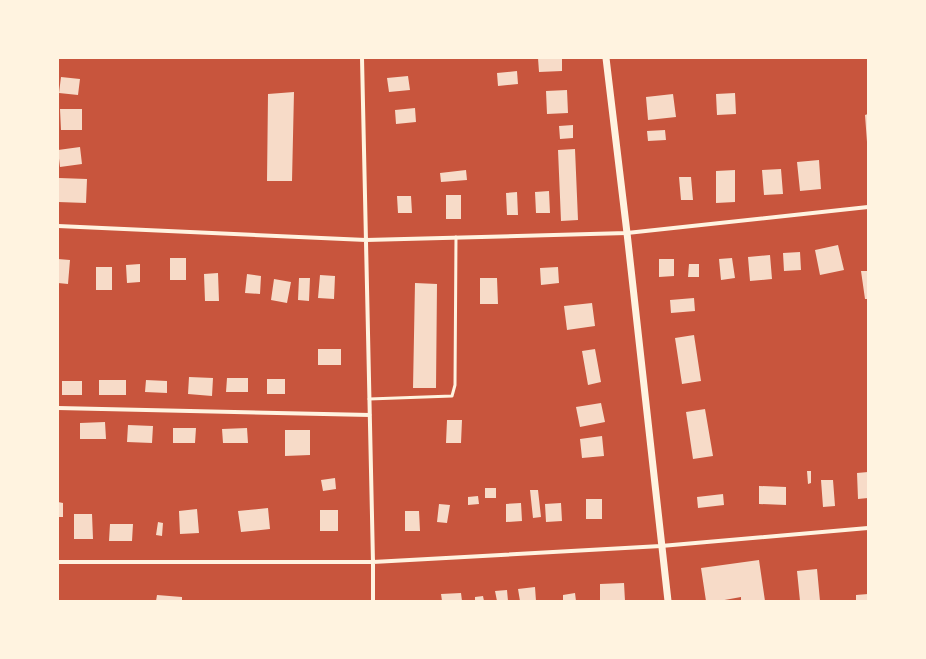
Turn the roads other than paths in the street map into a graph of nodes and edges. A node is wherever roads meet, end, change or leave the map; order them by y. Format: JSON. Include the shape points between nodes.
{"nodes":[{"id":1,"x":362,"y":58,"type":"edge"},
{"id":2,"x":606,"y":58,"type":"edge"},
{"id":3,"x":868,"y":208,"type":"edge"},
{"id":4,"x":58,"y":226,"type":"edge"},
{"id":5,"x":627,"y":233,"type":"junction"},
{"id":6,"x":456,"y":237,"type":"junction"},
{"id":7,"x":366,"y":240,"type":"junction"},
{"id":8,"x":370,"y":399,"type":"junction"},
{"id":9,"x":58,"y":408,"type":"edge"},
{"id":10,"x":370,"y":415,"type":"junction"},
{"id":11,"x":868,"y":528,"type":"edge"},
{"id":12,"x":661,"y":546,"type":"junction"},
{"id":13,"x":58,"y":562,"type":"edge"},
{"id":14,"x":373,"y":562,"type":"junction"},
{"id":15,"x":372,"y":601,"type":"edge"},
{"id":16,"x":668,"y":601,"type":"edge"}],
"edges":[{"from":1,"to":7,"type":"street"},
{"from":2,"to":5,"type":"street"},
{"from":3,"to":5,"type":"street"},
{"from":4,"to":7,"type":"street"},
{"from":5,"to":6,"type":"street"},
{"from":5,"to":12,"type":"street"},
{"from":6,"to":7,"type":"street"},
{"from":6,"to":8,"type":"lane","via":[[455,385],[452,396]]},
{"from":7,"to":8,"type":"street"},
{"from":8,"to":10,"type":"street"},
{"from":9,"to":10,"type":"street"},
{"from":10,"to":14,"type":"street"},
{"from":11,"to":12,"type":"street"},
{"from":12,"to":14,"type":"street"},
{"from":12,"to":16,"type":"street"},
{"from":13,"to":14,"type":"street"},
{"from":14,"to":15,"type":"street"}]}
